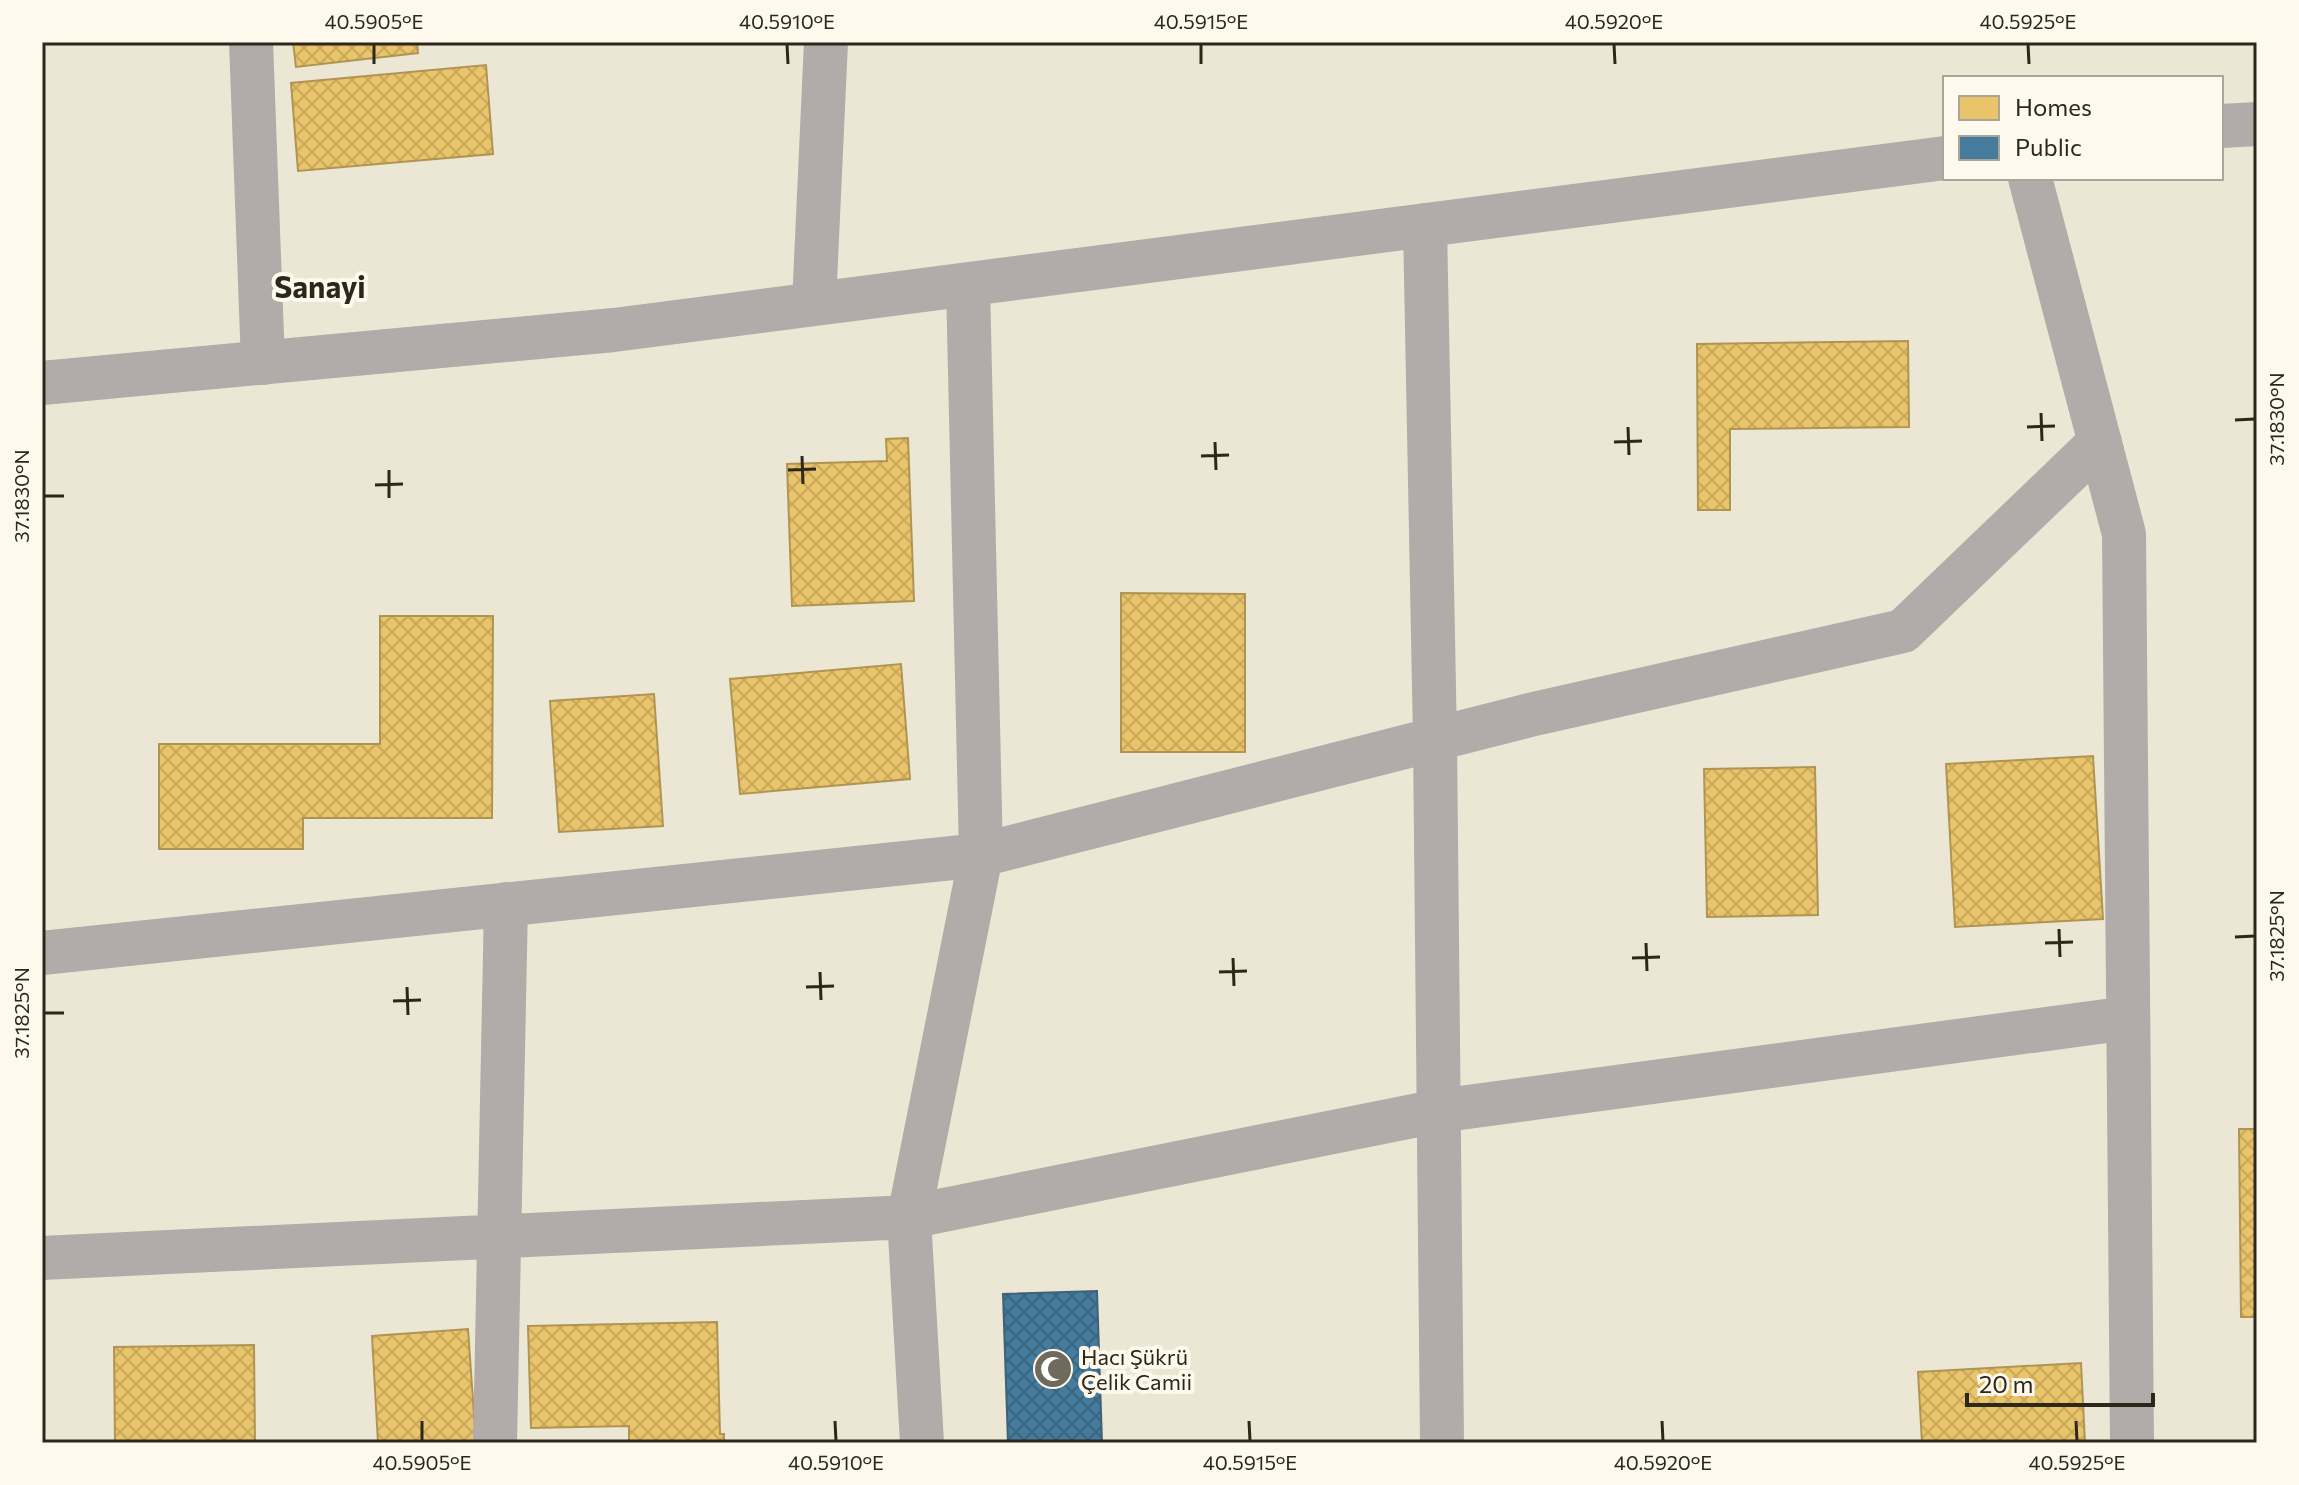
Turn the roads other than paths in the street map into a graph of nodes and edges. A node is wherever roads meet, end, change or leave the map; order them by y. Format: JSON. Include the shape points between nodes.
{"nodes":[{"id":1,"x":251,"y":42,"type":"edge"},
{"id":2,"x":826,"y":42,"type":"edge"},
{"id":3,"x":2257,"y":124,"type":"edge"},
{"id":4,"x":2223,"y":126,"type":"edge"},
{"id":5,"x":1943,"y":158,"type":"edge"},
{"id":6,"x":2031,"y":180,"type":"edge"},
{"id":7,"x":1425,"y":225,"type":"junction"},
{"id":8,"x":968,"y":284,"type":"junction"},
{"id":9,"x":814,"y":304,"type":"junction"},
{"id":10,"x":263,"y":363,"type":"junction"},
{"id":11,"x":42,"y":383,"type":"edge"},
{"id":12,"x":2100,"y":442,"type":"junction"},
{"id":13,"x":1435,"y":739,"type":"junction"},
{"id":14,"x":981,"y":855,"type":"junction"},
{"id":15,"x":506,"y":904,"type":"junction"},
{"id":16,"x":42,"y":953,"type":"edge"},
{"id":17,"x":2128,"y":1018,"type":"junction"},
{"id":18,"x":1438,"y":1111,"type":"junction"},
{"id":19,"x":909,"y":1217,"type":"junction"},
{"id":20,"x":499,"y":1236,"type":"junction"},
{"id":21,"x":42,"y":1258,"type":"edge"},
{"id":22,"x":495,"y":1443,"type":"edge"},
{"id":23,"x":922,"y":1443,"type":"edge"},
{"id":24,"x":1442,"y":1443,"type":"edge"},
{"id":25,"x":2132,"y":1443,"type":"edge"}],
"edges":[{"from":1,"to":10,"type":"street"},
{"from":2,"to":9,"type":"street"},
{"from":3,"to":4,"type":"street"},
{"from":5,"to":7,"type":"street"},
{"from":6,"to":12,"type":"street"},
{"from":7,"to":8,"type":"street"},
{"from":7,"to":13,"type":"street"},
{"from":8,"to":9,"type":"street"},
{"from":8,"to":14,"type":"street"},
{"from":9,"to":10,"type":"street","via":[[614,330]]},
{"from":10,"to":11,"type":"street"},
{"from":12,"to":13,"type":"street","via":[[1903,631]]},
{"from":12,"to":17,"type":"street","via":[[2124,534]]},
{"from":13,"to":14,"type":"street"},
{"from":13,"to":18,"type":"street"},
{"from":14,"to":15,"type":"street"},
{"from":14,"to":19,"type":"street"},
{"from":15,"to":16,"type":"street"},
{"from":15,"to":20,"type":"street"},
{"from":17,"to":18,"type":"street"},
{"from":17,"to":25,"type":"street"},
{"from":18,"to":19,"type":"street"},
{"from":18,"to":24,"type":"street"},
{"from":19,"to":20,"type":"street"},
{"from":19,"to":23,"type":"street"},
{"from":20,"to":21,"type":"street"},
{"from":20,"to":22,"type":"street"}]}
